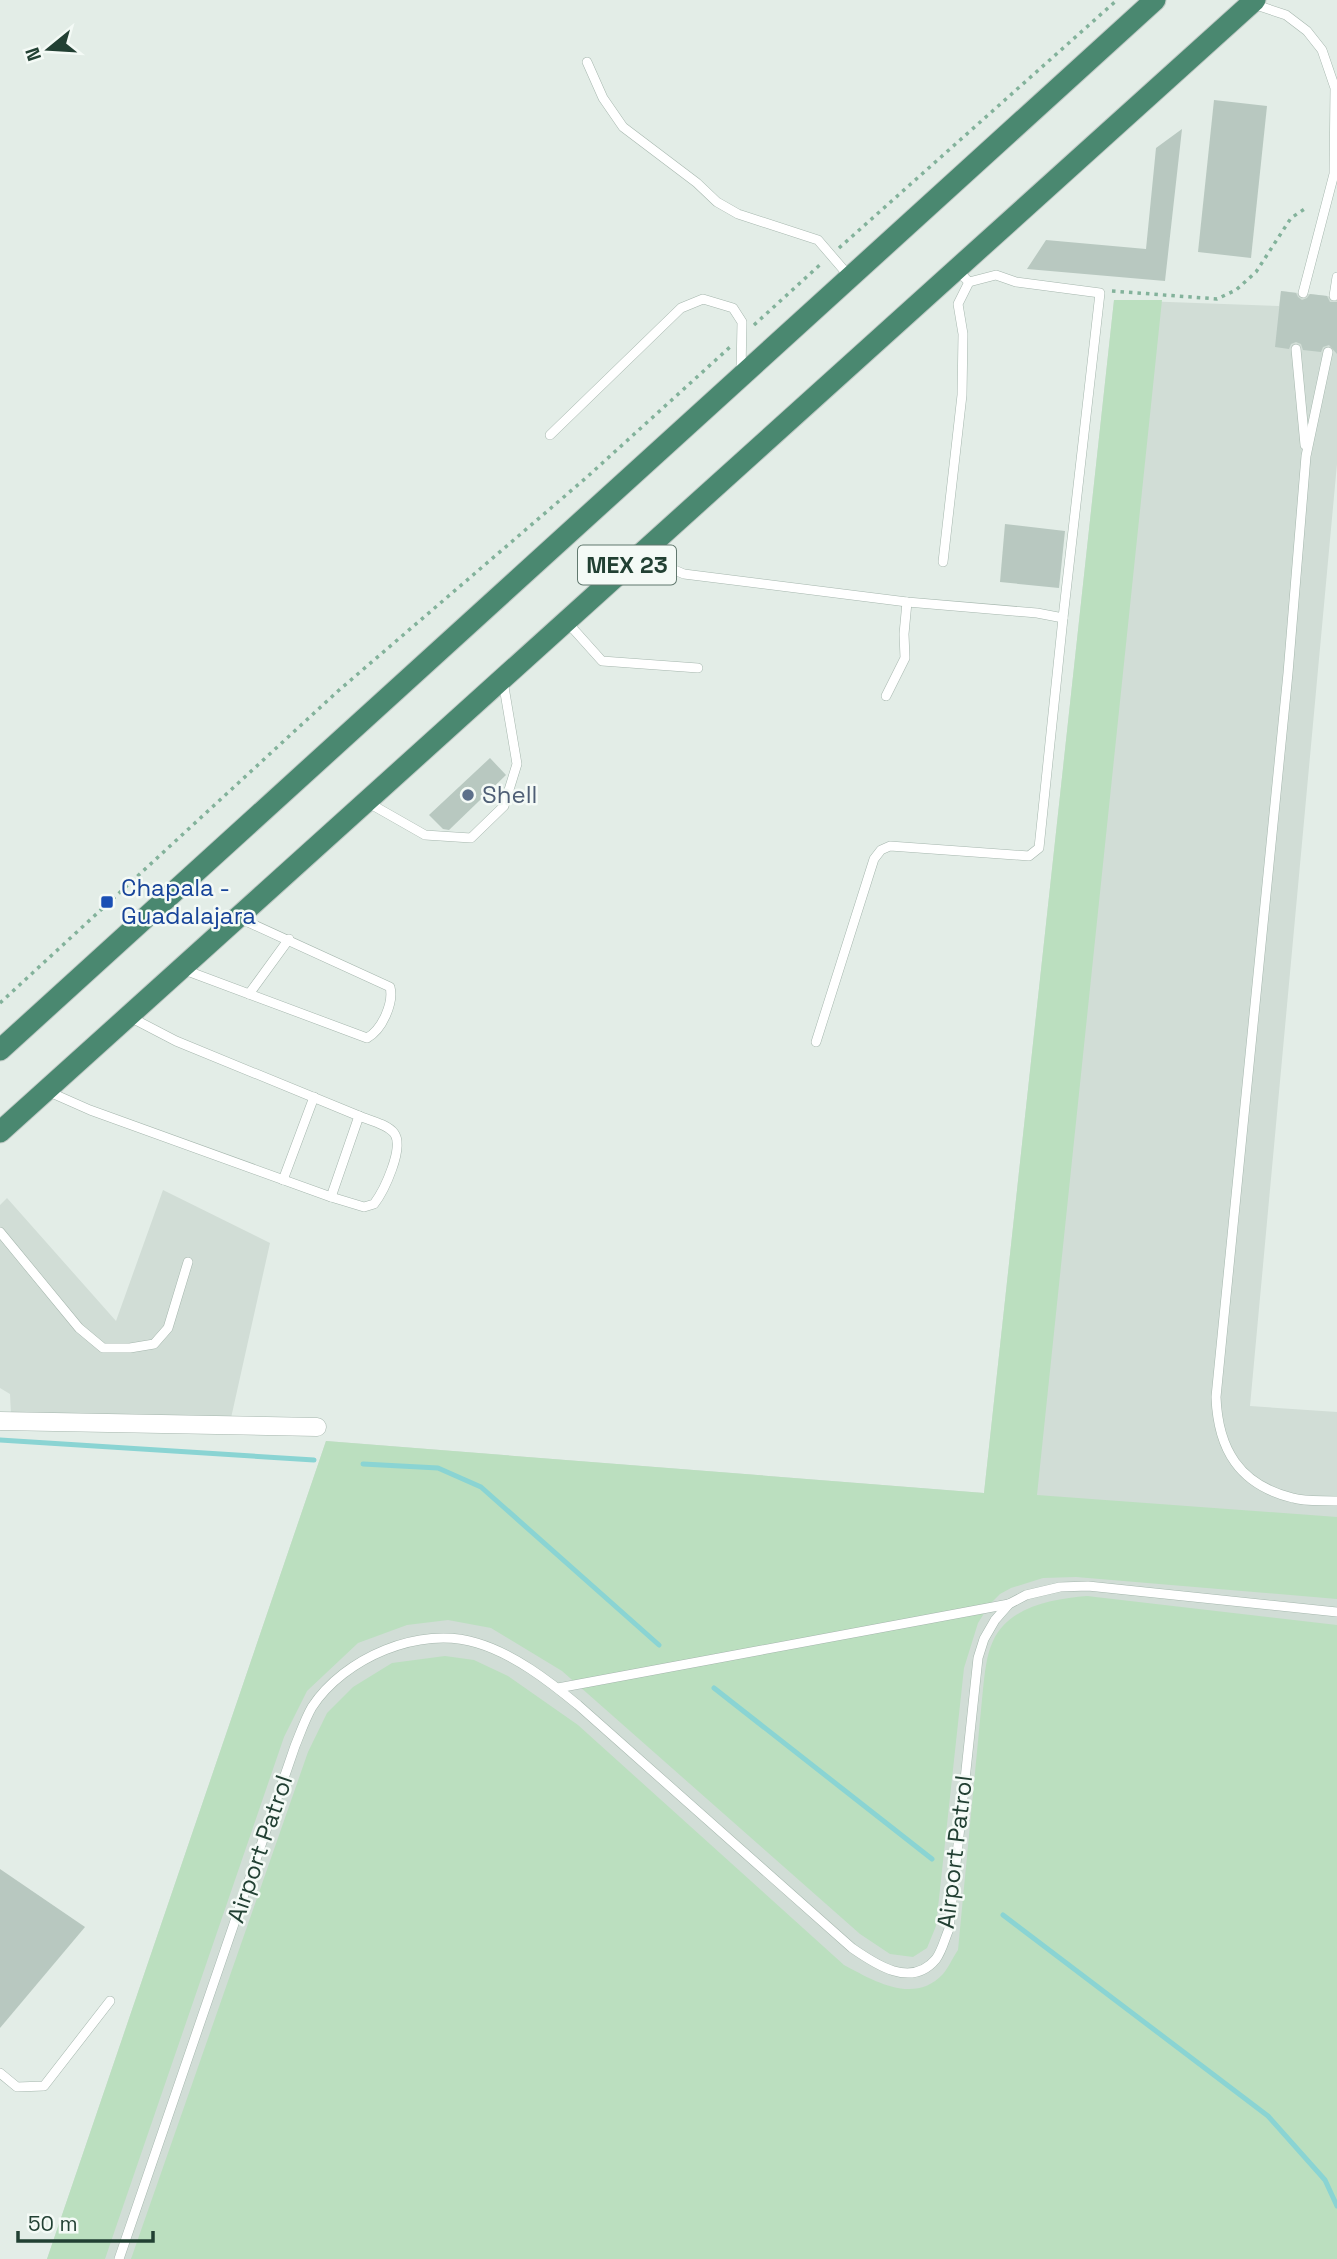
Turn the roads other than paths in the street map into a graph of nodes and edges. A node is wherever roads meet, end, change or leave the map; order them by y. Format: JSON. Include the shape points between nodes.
{"nodes":[{"id":1,"x":1155,"y":0,"type":"edge"},
{"id":2,"x":1253,"y":1,"type":"edge"},
{"id":3,"x":587,"y":62,"type":"dead end"},
{"id":4,"x":963,"y":276,"type":"junction"},
{"id":5,"x":850,"y":277,"type":"junction"},
{"id":6,"x":1337,"y":277,"type":"edge"},
{"id":7,"x":1303,"y":293,"type":"dead end"},
{"id":8,"x":1334,"y":296,"type":"dead end"},
{"id":9,"x":1296,"y":349,"type":"dead end"},
{"id":10,"x":1328,"y":352,"type":"dead end"},
{"id":11,"x":741,"y":376,"type":"junction"},
{"id":12,"x":550,"y":435,"type":"dead end"},
{"id":13,"x":1306,"y":456,"type":"junction"},
{"id":14,"x":638,"y":555,"type":"junction"},
{"id":15,"x":943,"y":562,"type":"dead end"},
{"id":16,"x":908,"y":601,"type":"junction"},
{"id":17,"x":1063,"y":618,"type":"junction"},
{"id":18,"x":565,"y":620,"type":"junction"},
{"id":19,"x":698,"y":668,"type":"dead end"},
{"id":20,"x":503,"y":677,"type":"junction"},
{"id":21,"x":886,"y":696,"type":"dead end"},
{"id":22,"x":365,"y":801,"type":"junction"},
{"id":23,"x":238,"y":917,"type":"junction"},
{"id":24,"x":289,"y":940,"type":"junction"},
{"id":25,"x":180,"y":969,"type":"junction"},
{"id":26,"x":249,"y":994,"type":"junction"},
{"id":27,"x":128,"y":1016,"type":"junction"},
{"id":28,"x":816,"y":1042,"type":"dead end"},
{"id":29,"x":0,"y":1050,"type":"edge"},
{"id":30,"x":45,"y":1091,"type":"junction"},
{"id":31,"x":314,"y":1097,"type":"junction"},
{"id":32,"x":359,"y":1116,"type":"junction"},
{"id":33,"x":0,"y":1132,"type":"edge"},
{"id":34,"x":284,"y":1180,"type":"junction"},
{"id":35,"x":331,"y":1197,"type":"junction"},
{"id":36,"x":0,"y":1231,"type":"edge"},
{"id":37,"x":188,"y":1262,"type":"dead end"},
{"id":38,"x":0,"y":1421,"type":"edge"},
{"id":39,"x":317,"y":1427,"type":"dead end"},
{"id":40,"x":1337,"y":1501,"type":"edge"},
{"id":41,"x":1009,"y":1604,"type":"junction"},
{"id":42,"x":1337,"y":1612,"type":"edge"},
{"id":43,"x":558,"y":1688,"type":"junction"},
{"id":44,"x":110,"y":2001,"type":"dead end"},
{"id":45,"x":0,"y":2073,"type":"edge"},
{"id":46,"x":119,"y":2259,"type":"edge"}],
"edges":[{"from":1,"to":5,"type":"highway","number":"MEX 23"},
{"from":2,"to":4,"type":"highway","number":"MEX 23"},
{"from":2,"to":7,"type":"lane","via":[[1286,15],[1307,31],[1322,50],[1335,88],[1334,174]]},
{"from":3,"to":5,"type":"lane","via":[[623,127],[717,202],[738,214],[818,240]]},
{"from":4,"to":14,"type":"highway","number":"MEX 23"},
{"from":4,"to":15,"type":"lane","via":[[958,304],[962,395]]},
{"from":4,"to":17,"type":"lane","via":[[996,275],[1100,293]]},
{"from":5,"to":11,"type":"highway","number":"MEX 23"},
{"from":6,"to":8,"type":"lane"},
{"from":9,"to":13,"type":"lane"},
{"from":10,"to":13,"type":"lane"},
{"from":11,"to":12,"type":"lane","via":[[742,322],[733,308],[703,299],[681,308]]},
{"from":11,"to":29,"type":"highway","number":"MEX 23"},
{"from":13,"to":40,"type":"lane","via":[[1216,1397],[1217,1423],[1229,1455],[1257,1484],[1293,1498]]},
{"from":14,"to":16,"type":"lane","via":[[684,574]]},
{"from":14,"to":18,"type":"highway","number":"MEX 23"},
{"from":16,"to":17,"type":"lane"},
{"from":16,"to":21,"type":"lane","via":[[905,658]]},
{"from":17,"to":28,"type":"lane","via":[[1039,848],[1029,856],[890,846],[881,850],[874,859]]},
{"from":18,"to":19,"type":"lane","via":[[602,661]]},
{"from":18,"to":20,"type":"highway","number":"MEX 23"},
{"from":20,"to":22,"type":"highway","number":"MEX 23"},
{"from":20,"to":22,"type":"lane","via":[[517,764],[504,806],[471,838],[425,835]]},
{"from":22,"to":23,"type":"highway","number":"MEX 23"},
{"from":23,"to":24,"type":"lane"},
{"from":23,"to":25,"type":"highway","number":"MEX 23"},
{"from":24,"to":26,"type":"lane"},
{"from":24,"to":26,"type":"lane","via":[[390,987],[392,997],[377,1033],[368,1038]]},
{"from":25,"to":26,"type":"lane"},
{"from":25,"to":27,"type":"highway","number":"MEX 23"},
{"from":27,"to":30,"type":"highway","number":"MEX 23"},
{"from":27,"to":31,"type":"lane","via":[[176,1041]]},
{"from":30,"to":33,"type":"highway","number":"MEX 23"},
{"from":30,"to":34,"type":"lane"},
{"from":31,"to":32,"type":"lane"},
{"from":31,"to":34,"type":"lane"},
{"from":32,"to":35,"type":"lane"},
{"from":32,"to":35,"type":"lane","via":[[391,1130],[398,1140],[398,1153],[374,1204],[365,1208]]},
{"from":34,"to":35,"type":"lane"},
{"from":36,"to":37,"type":"lane","via":[[79,1328],[103,1348],[154,1344],[168,1328]]},
{"from":38,"to":39,"type":"street"},
{"from":41,"to":42,"type":"lane","name":"Airport Patrol","via":[[1045,1589],[1088,1586]]},
{"from":41,"to":43,"type":"lane","name":"Airport Patrol"},
{"from":41,"to":43,"type":"lane","name":"Airport Patrol","via":[[984,1639],[978,1658],[949,1929],[936,1959],[912,1972],[897,1973],[877,1965],[852,1948]]},
{"from":43,"to":46,"type":"lane","name":"Airport Patrol","via":[[513,1659],[477,1643],[448,1638],[387,1648],[334,1682],[312,1707]]},
{"from":44,"to":45,"type":"lane","via":[[44,2086],[17,2087]]}]}
